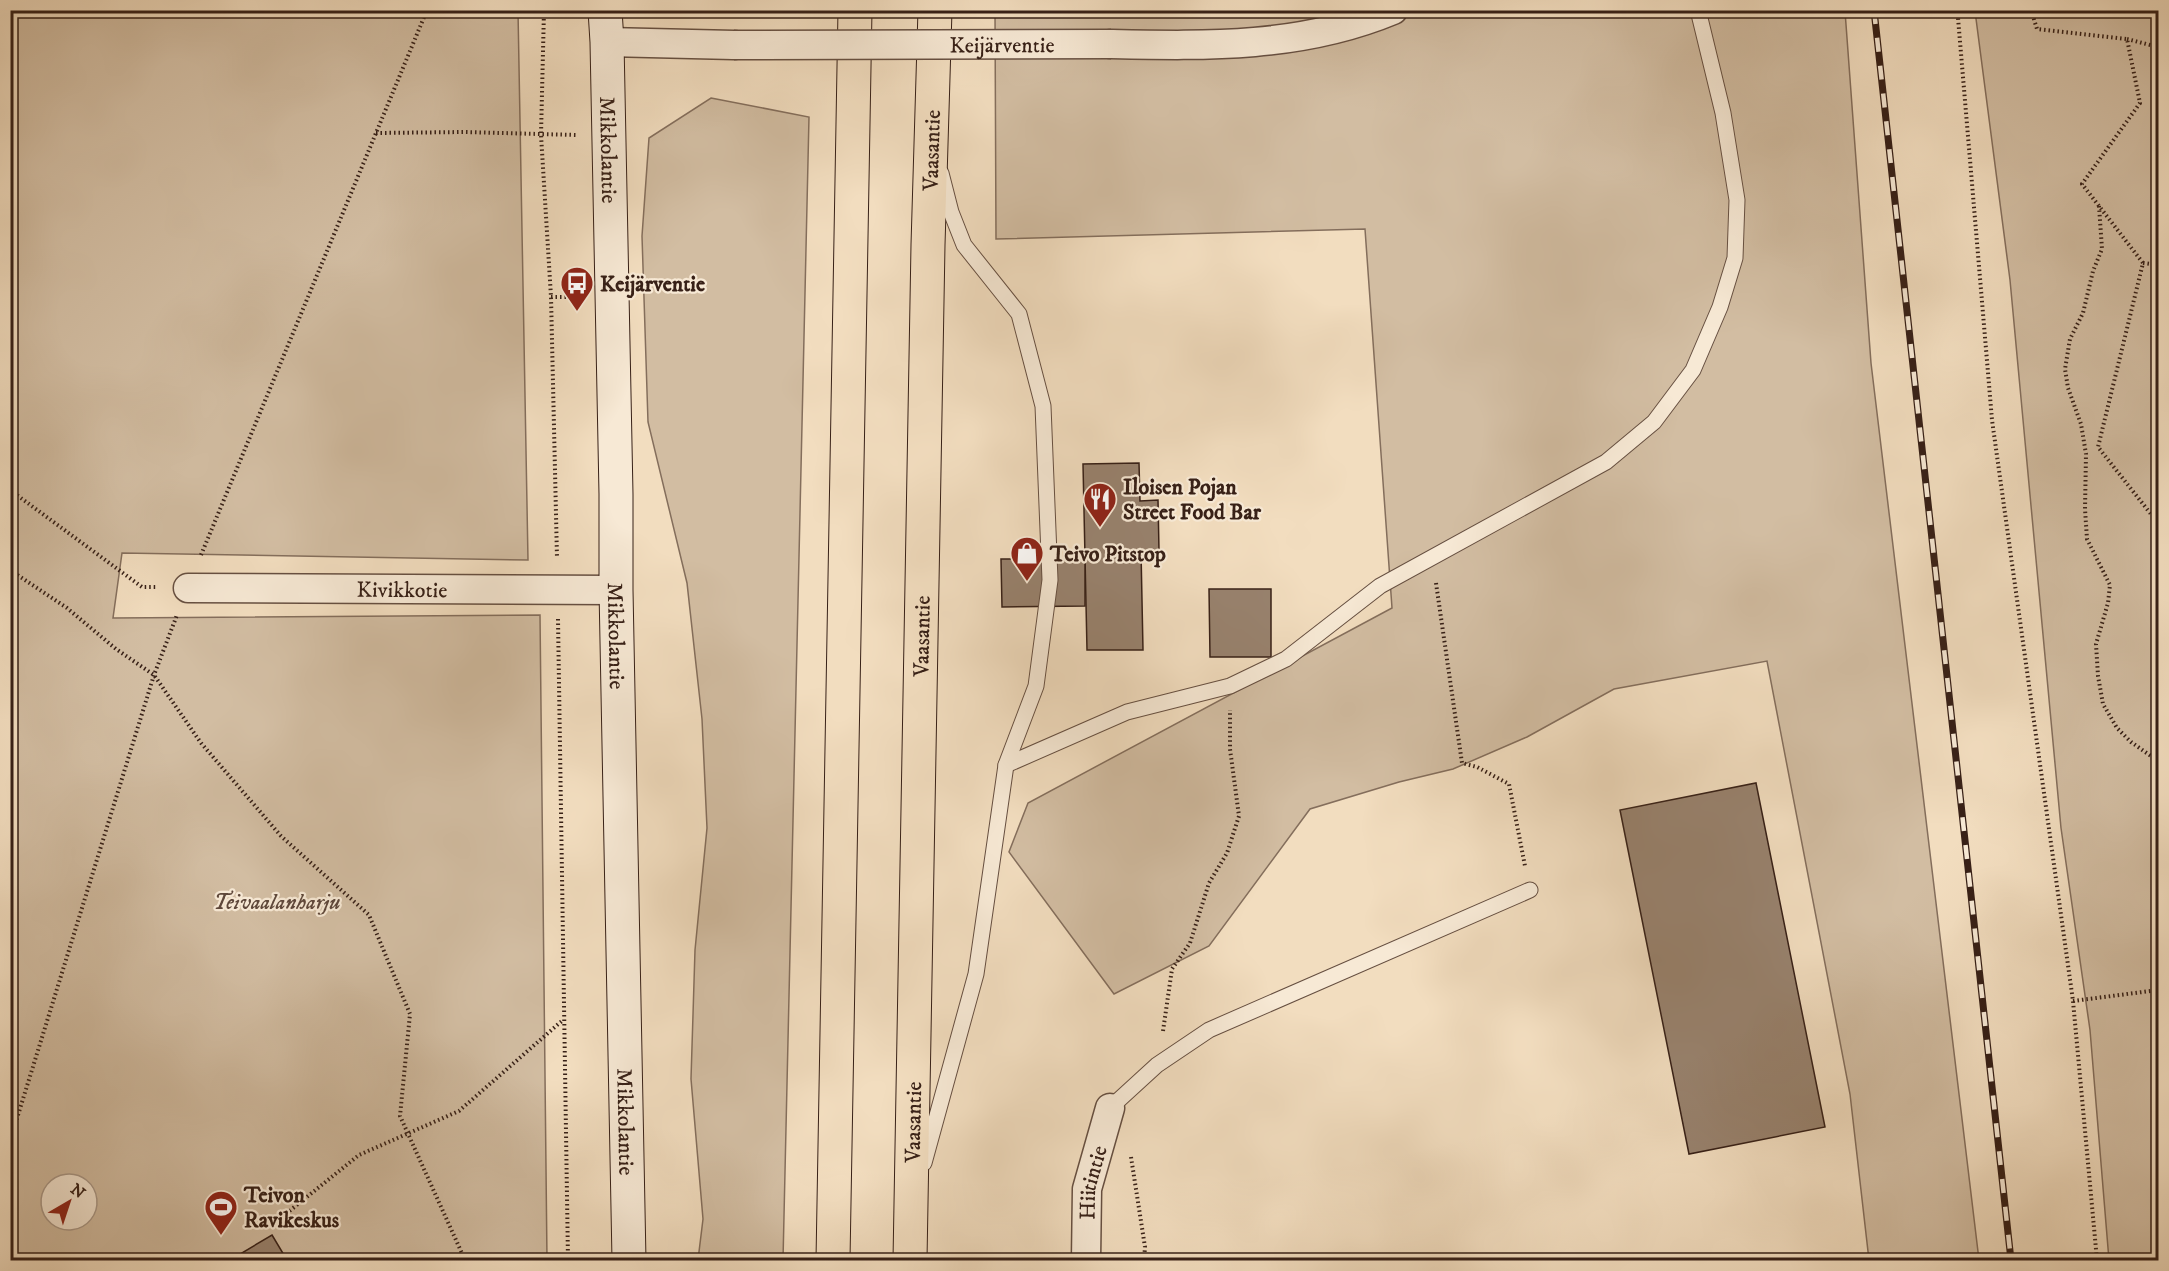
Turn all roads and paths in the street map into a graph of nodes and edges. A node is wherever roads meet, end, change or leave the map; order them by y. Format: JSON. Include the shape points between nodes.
{"nodes":[{"id":1,"x":427,"y":10,"type":"edge"},
{"id":2,"x":544,"y":10,"type":"edge"},
{"id":3,"x":855,"y":10,"type":"edge"},
{"id":4,"x":935,"y":10,"type":"edge"},
{"id":5,"x":1393,"y":10,"type":"edge"},
{"id":6,"x":1698,"y":10,"type":"edge"},
{"id":7,"x":1961,"y":10,"type":"edge"},
{"id":8,"x":2031,"y":10,"type":"edge"},
{"id":9,"x":606,"y":26,"type":"edge"},
{"id":10,"x":2127,"y":39,"type":"junction"},
{"id":11,"x":2158,"y":47,"type":"edge"},
{"id":12,"x":932,"y":132,"type":"junction"},
{"id":13,"x":376,"y":134,"type":"junction"},
{"id":14,"x":542,"y":135,"type":"junction"},
{"id":15,"x":2099,"y":206,"type":"junction"},
{"id":16,"x":2143,"y":264,"type":"junction"},
{"id":17,"x":2158,"y":265,"type":"edge"},
{"id":18,"x":551,"y":297,"type":"junction"},
{"id":19,"x":577,"y":297,"type":"dead end"},
{"id":20,"x":10,"y":490,"type":"edge"},
{"id":21,"x":2158,"y":523,"type":"edge"},
{"id":22,"x":1433,"y":559,"type":"junction"},
{"id":23,"x":10,"y":570,"type":"edge"},
{"id":24,"x":188,"y":588,"type":"junction"},
{"id":25,"x":558,"y":589,"type":"junction"},
{"id":26,"x":616,"y":590,"type":"junction"},
{"id":27,"x":154,"y":675,"type":"junction"},
{"id":28,"x":1230,"y":686,"type":"junction"},
{"id":29,"x":2158,"y":761,"type":"edge"},
{"id":30,"x":1006,"y":765,"type":"junction"},
{"id":31,"x":1530,"y":890,"type":"joint"},
{"id":32,"x":2158,"y":990,"type":"edge"},
{"id":33,"x":2073,"y":1001,"type":"junction"},
{"id":34,"x":563,"y":1020,"type":"junction"},
{"id":35,"x":1157,"y":1065,"type":"junction"},
{"id":36,"x":1110,"y":1108,"type":"junction"},
{"id":37,"x":408,"y":1134,"type":"junction"},
{"id":38,"x":10,"y":1141,"type":"edge"},
{"id":39,"x":911,"y":1207,"type":"junction"},
{"id":40,"x":272,"y":1225,"type":"dead end"},
{"id":41,"x":465,"y":1260,"type":"edge"},
{"id":42,"x":568,"y":1260,"type":"edge"},
{"id":43,"x":629,"y":1260,"type":"edge"},
{"id":44,"x":833,"y":1260,"type":"edge"},
{"id":45,"x":910,"y":1260,"type":"edge"},
{"id":46,"x":1086,"y":1260,"type":"edge"},
{"id":47,"x":1144,"y":1260,"type":"edge"},
{"id":48,"x":2097,"y":1260,"type":"edge"}],
"edges":[{"from":1,"to":13,"type":"path"},
{"from":2,"to":14,"type":"path"},
{"from":3,"to":44,"type":"highway"},
{"from":4,"to":12,"type":"highway","name":"Vaasantie"},
{"from":5,"to":9,"type":"street","name":"Keijärventie","bridge":true,"via":[[1353,26],[1215,46],[734,45]]},
{"from":6,"to":22,"type":"lane","via":[[1723,113],[1737,200],[1734,258],[1720,307],[1693,370],[1654,422],[1606,462]]},
{"from":7,"to":33,"type":"path","via":[[1958,18],[1992,420]]},
{"from":8,"to":10,"type":"path","via":[[2037,29]]},
{"from":9,"to":26,"type":"main road","name":"Mikkolantie"},
{"from":10,"to":11,"type":"path"},
{"from":10,"to":15,"type":"path","via":[[2139,103],[2082,184]]},
{"from":12,"to":30,"type":"lane","via":[[951,212],[964,245],[1019,314],[1043,406],[1050,580],[1036,686]]},
{"from":12,"to":39,"type":"highway","name":"Vaasantie"},
{"from":13,"to":14,"type":"path"},
{"from":13,"to":24,"type":"path"},
{"from":14,"to":18,"type":"path"},
{"from":15,"to":16,"type":"path"},
{"from":15,"to":29,"type":"path","via":[[2102,249],[2084,313],[2070,339],[2066,369],[2086,454],[2087,539],[2110,585],[2096,644],[2098,676],[2103,704],[2116,728]]},
{"from":16,"to":17,"type":"path"},
{"from":16,"to":21,"type":"path","via":[[2098,447]]},
{"from":18,"to":19,"type":"path"},
{"from":18,"to":25,"type":"path"},
{"from":20,"to":24,"type":"path","via":[[142,587]]},
{"from":22,"to":28,"type":"lane","via":[[1380,586],[1286,659]]},
{"from":22,"to":31,"type":"path","via":[[1462,763],[1509,784]]},
{"from":23,"to":27,"type":"path"},
{"from":24,"to":25,"type":"street","name":"Kivikkotie"},
{"from":24,"to":27,"type":"path"},
{"from":25,"to":26,"type":"street","name":"Kivikkotie"},
{"from":25,"to":34,"type":"path"},
{"from":26,"to":43,"type":"main road","name":"Mikkolantie"},
{"from":27,"to":37,"type":"path","via":[[201,742],[281,836],[369,915],[410,1014],[400,1116]]},
{"from":27,"to":38,"type":"path"},
{"from":28,"to":30,"type":"lane","via":[[1127,712]]},
{"from":28,"to":35,"type":"path","via":[[1230,749],[1239,816],[1227,853],[1209,883],[1190,943],[1173,969]]},
{"from":30,"to":39,"type":"lane","via":[[976,974]]},
{"from":31,"to":35,"type":"lane","via":[[1209,1030]]},
{"from":32,"to":33,"type":"path"},
{"from":33,"to":48,"type":"path"},
{"from":34,"to":37,"type":"path","via":[[459,1111]]},
{"from":34,"to":42,"type":"path"},
{"from":35,"to":36,"type":"lane"},
{"from":36,"to":46,"type":"street","name":"Hiitintie","via":[[1087,1189]]},
{"from":36,"to":47,"type":"path","via":[[1131,1159]]},
{"from":37,"to":40,"type":"path","via":[[359,1155]]},
{"from":37,"to":41,"type":"path"},
{"from":39,"to":45,"type":"highway","name":"Vaasantie"}]}
